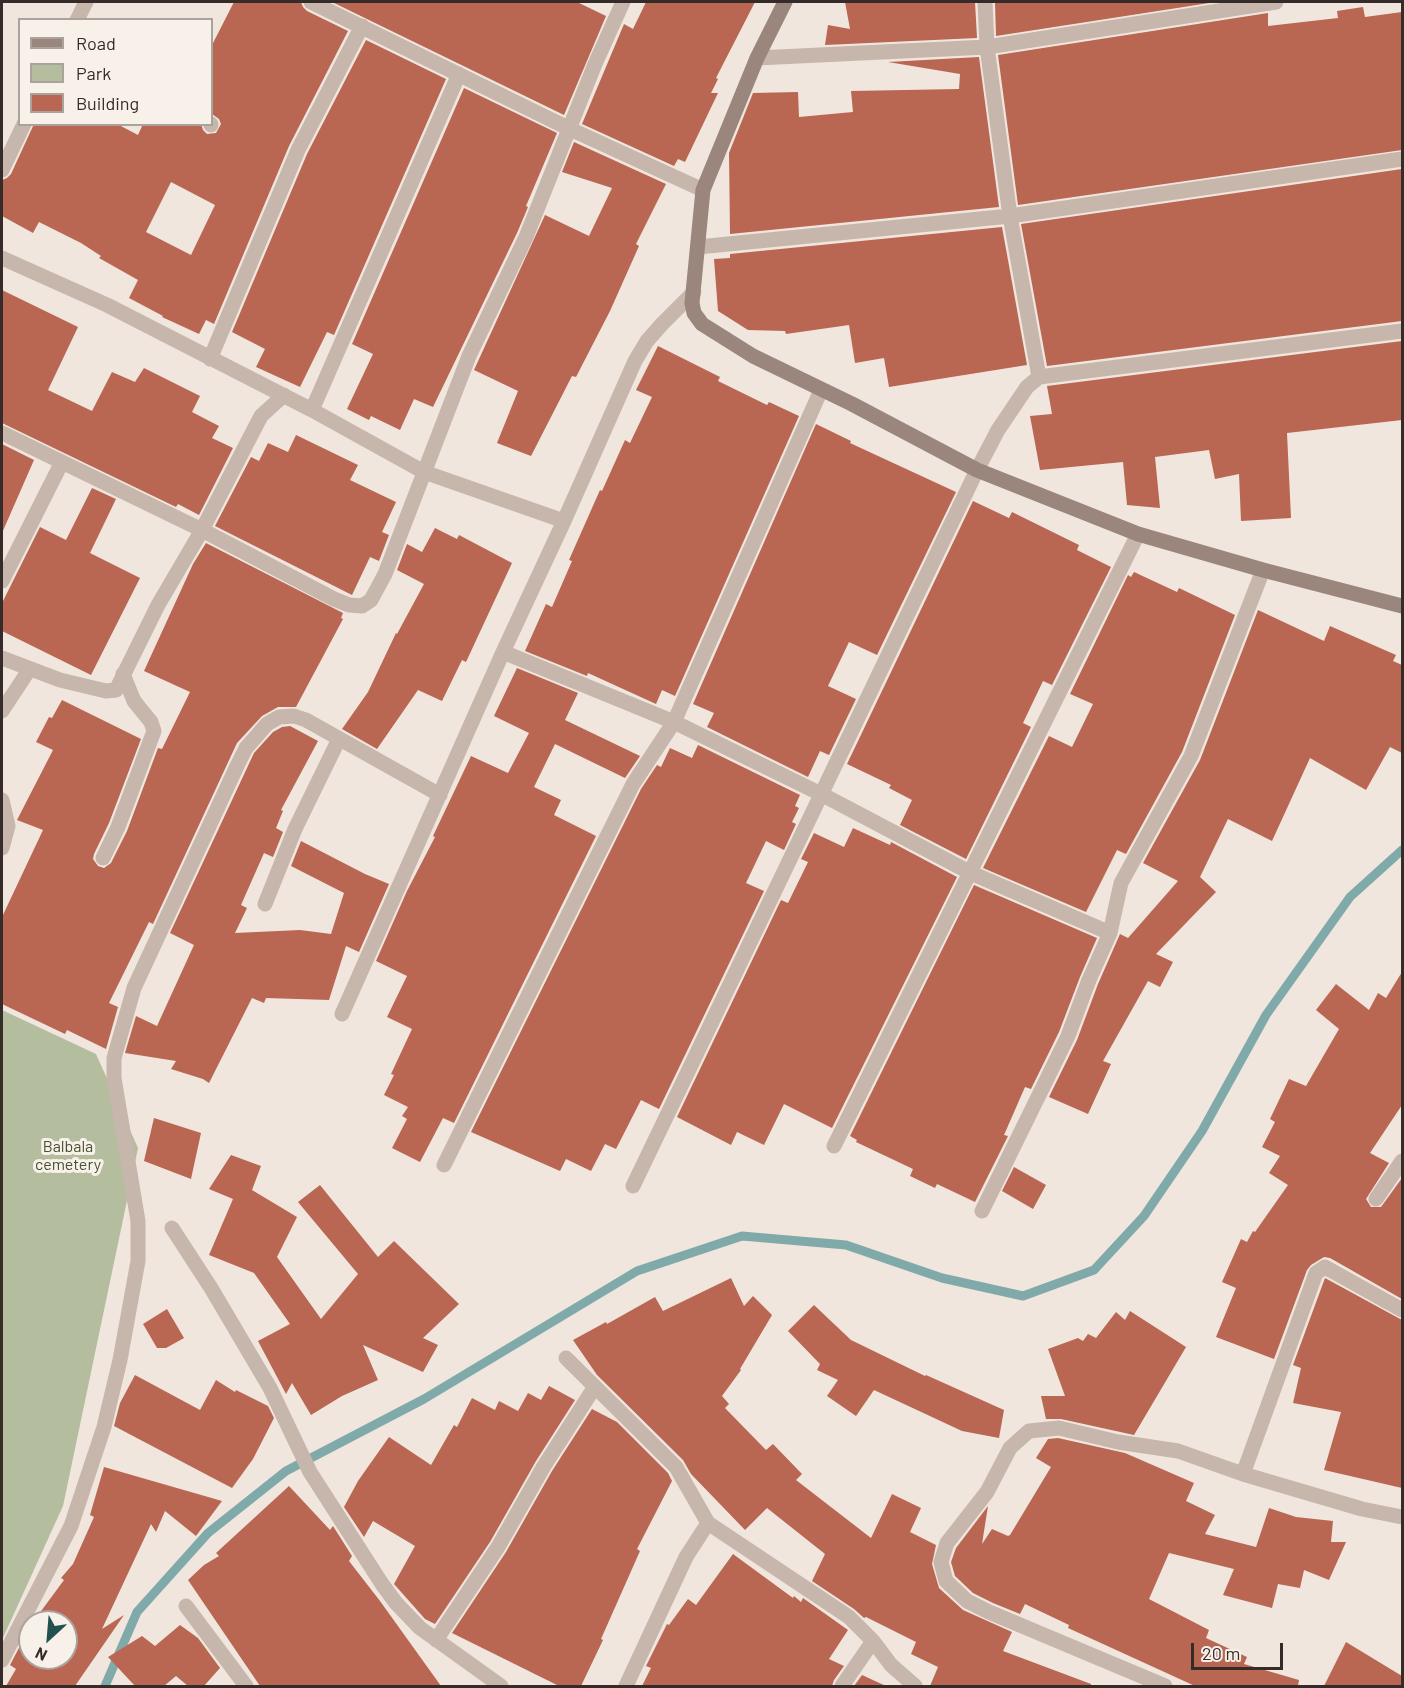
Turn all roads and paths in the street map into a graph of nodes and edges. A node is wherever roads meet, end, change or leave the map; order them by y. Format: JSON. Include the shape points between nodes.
{"nodes":[{"id":1,"x":86,"y":2,"type":"edge"},
{"id":2,"x":311,"y":2,"type":"edge"},
{"id":3,"x":623,"y":2,"type":"edge"},
{"id":4,"x":785,"y":2,"type":"edge"},
{"id":5,"x":985,"y":2,"type":"edge"},
{"id":6,"x":1276,"y":2,"type":"edge"},
{"id":7,"x":78,"y":18,"type":"edge"},
{"id":8,"x":362,"y":26,"type":"junction"},
{"id":9,"x":987,"y":47,"type":"junction"},
{"id":10,"x":757,"y":58,"type":"junction"},
{"id":11,"x":459,"y":74,"type":"junction"},
{"id":12,"x":23,"y":126,"type":"edge"},
{"id":13,"x":570,"y":129,"type":"junction"},
{"id":14,"x":1402,"y":159,"type":"edge"},
{"id":15,"x":2,"y":170,"type":"edge"},
{"id":16,"x":703,"y":190,"type":"junction"},
{"id":17,"x":1010,"y":216,"type":"junction"},
{"id":18,"x":698,"y":247,"type":"junction"},
{"id":19,"x":2,"y":258,"type":"edge"},
{"id":20,"x":694,"y":292,"type":"junction"},
{"id":21,"x":1402,"y":331,"type":"edge"},
{"id":22,"x":210,"y":359,"type":"junction"},
{"id":23,"x":1040,"y":377,"type":"junction"},
{"id":24,"x":821,"y":390,"type":"junction"},
{"id":25,"x":284,"y":395,"type":"junction"},
{"id":26,"x":312,"y":410,"type":"junction"},
{"id":27,"x":2,"y":433,"type":"edge"},
{"id":28,"x":62,"y":462,"type":"junction"},
{"id":29,"x":977,"y":470,"type":"junction"},
{"id":30,"x":424,"y":471,"type":"junction"},
{"id":31,"x":564,"y":521,"type":"junction"},
{"id":32,"x":202,"y":530,"type":"junction"},
{"id":33,"x":1138,"y":534,"type":"junction"},
{"id":34,"x":1263,"y":570,"type":"junction"},
{"id":35,"x":2,"y":582,"type":"edge"},
{"id":36,"x":1402,"y":606,"type":"edge"},
{"id":37,"x":503,"y":652,"type":"junction"},
{"id":38,"x":2,"y":658,"type":"edge"},
{"id":39,"x":29,"y":670,"type":"junction"},
{"id":40,"x":123,"y":674,"type":"junction"},
{"id":41,"x":2,"y":711,"type":"edge"},
{"id":42,"x":674,"y":722,"type":"junction"},
{"id":43,"x":339,"y":739,"type":"junction"},
{"id":44,"x":820,"y":794,"type":"junction"},
{"id":45,"x":441,"y":795,"type":"junction"},
{"id":46,"x":2,"y":800,"type":"edge"},
{"id":47,"x":2,"y":848,"type":"edge"},
{"id":48,"x":103,"y":858,"type":"dead end"},
{"id":49,"x":971,"y":873,"type":"junction"},
{"id":50,"x":264,"y":904,"type":"dead end"},
{"id":51,"x":1110,"y":933,"type":"junction"},
{"id":52,"x":342,"y":1014,"type":"dead end"},
{"id":53,"x":834,"y":1146,"type":"dead end"},
{"id":54,"x":1402,"y":1163,"type":"edge"},
{"id":55,"x":444,"y":1165,"type":"dead end"},
{"id":56,"x":633,"y":1186,"type":"dead end"},
{"id":57,"x":1376,"y":1199,"type":"dead end"},
{"id":58,"x":982,"y":1211,"type":"dead end"},
{"id":59,"x":172,"y":1228,"type":"dead end"},
{"id":60,"x":1402,"y":1310,"type":"edge"},
{"id":61,"x":566,"y":1358,"type":"dead end"},
{"id":62,"x":594,"y":1388,"type":"junction"},
{"id":63,"x":1244,"y":1474,"type":"junction"},
{"id":64,"x":1402,"y":1518,"type":"edge"},
{"id":65,"x":708,"y":1523,"type":"junction"},
{"id":66,"x":186,"y":1606,"type":"dead end"},
{"id":67,"x":436,"y":1640,"type":"junction"},
{"id":68,"x":873,"y":1641,"type":"junction"},
{"id":69,"x":2,"y":1660,"type":"edge"},
{"id":70,"x":246,"y":1686,"type":"edge"},
{"id":71,"x":501,"y":1686,"type":"edge"},
{"id":72,"x":626,"y":1686,"type":"edge"},
{"id":73,"x":842,"y":1686,"type":"edge"},
{"id":74,"x":915,"y":1686,"type":"edge"},
{"id":75,"x":1165,"y":1686,"type":"edge"}],
"edges":[{"from":1,"to":7,"type":"street"},
{"from":2,"to":8,"type":"street"},
{"from":3,"to":13,"type":"street"},
{"from":4,"to":10,"type":"street"},
{"from":5,"to":9,"type":"street"},
{"from":6,"to":9,"type":"street"},
{"from":8,"to":11,"type":"street"},
{"from":8,"to":22,"type":"street","via":[[298,150]]},
{"from":9,"to":10,"type":"street"},
{"from":9,"to":17,"type":"street"},
{"from":10,"to":16,"type":"street"},
{"from":11,"to":13,"type":"street"},
{"from":11,"to":26,"type":"street"},
{"from":12,"to":15,"type":"street"},
{"from":13,"to":16,"type":"street"},
{"from":13,"to":30,"type":"street","via":[[526,237],[469,356]]},
{"from":14,"to":17,"type":"street"},
{"from":16,"to":18,"type":"street"},
{"from":17,"to":18,"type":"street"},
{"from":17,"to":23,"type":"street"},
{"from":18,"to":20,"type":"street"},
{"from":19,"to":22,"type":"street","via":[[107,305]]},
{"from":20,"to":24,"type":"street","via":[[694,313],[702,324],[753,356]]},
{"from":20,"to":31,"type":"street","via":[[647,341],[635,361]]},
{"from":21,"to":23,"type":"street"},
{"from":22,"to":25,"type":"street"},
{"from":23,"to":29,"type":"street","via":[[1018,399]]},
{"from":24,"to":29,"type":"street"},
{"from":24,"to":42,"type":"street"},
{"from":25,"to":26,"type":"street"},
{"from":25,"to":32,"type":"street","via":[[261,416]]},
{"from":26,"to":30,"type":"street"},
{"from":27,"to":28,"type":"street"},
{"from":28,"to":32,"type":"street"},
{"from":28,"to":35,"type":"street"},
{"from":29,"to":33,"type":"street"},
{"from":29,"to":44,"type":"street"},
{"from":30,"to":31,"type":"street"},
{"from":30,"to":32,"type":"street","via":[[378,589],[362,606],[334,599]]},
{"from":31,"to":37,"type":"street"},
{"from":32,"to":40,"type":"street"},
{"from":33,"to":34,"type":"street"},
{"from":33,"to":49,"type":"street"},
{"from":34,"to":36,"type":"street"},
{"from":34,"to":51,"type":"street","via":[[1191,756],[1121,884]]},
{"from":37,"to":42,"type":"street"},
{"from":37,"to":45,"type":"street"},
{"from":38,"to":39,"type":"street"},
{"from":39,"to":40,"type":"street","via":[[111,692],[116,690]]},
{"from":39,"to":41,"type":"street"},
{"from":40,"to":48,"type":"street","via":[[134,701],[154,731]]},
{"from":42,"to":44,"type":"street"},
{"from":42,"to":55,"type":"street","via":[[633,784]]},
{"from":43,"to":45,"type":"street"},
{"from":43,"to":50,"type":"street"},
{"from":43,"to":69,"type":"street","via":[[294,716],[279,717],[258,733],[237,766],[134,988],[114,1058],[138,1221],[138,1261],[120,1360],[104,1427],[71,1526]]},
{"from":44,"to":49,"type":"street"},
{"from":44,"to":56,"type":"street"},
{"from":45,"to":52,"type":"street"},
{"from":46,"to":47,"type":"street","via":[[8,826]]},
{"from":49,"to":51,"type":"street"},
{"from":49,"to":53,"type":"street"},
{"from":51,"to":58,"type":"street","via":[[1068,1036]]},
{"from":54,"to":57,"type":"street"},
{"from":59,"to":67,"type":"street","via":[[270,1388],[310,1472],[382,1584],[414,1622]]},
{"from":60,"to":63,"type":"street","via":[[1325,1267],[1316,1273]]},
{"from":61,"to":62,"type":"street"},
{"from":62,"to":65,"type":"street","via":[[676,1467]]},
{"from":62,"to":67,"type":"street","via":[[498,1547]]},
{"from":63,"to":64,"type":"street"},
{"from":63,"to":75,"type":"street","via":[[1178,1452],[1059,1428],[1029,1431],[1010,1448],[987,1492],[947,1543],[941,1562],[946,1581],[967,1601]]},
{"from":65,"to":68,"type":"street","via":[[849,1617]]},
{"from":65,"to":72,"type":"street","via":[[686,1557]]},
{"from":66,"to":70,"type":"street"},
{"from":67,"to":71,"type":"street"},
{"from":68,"to":73,"type":"street"},
{"from":68,"to":74,"type":"street","via":[[891,1665]]}]}
